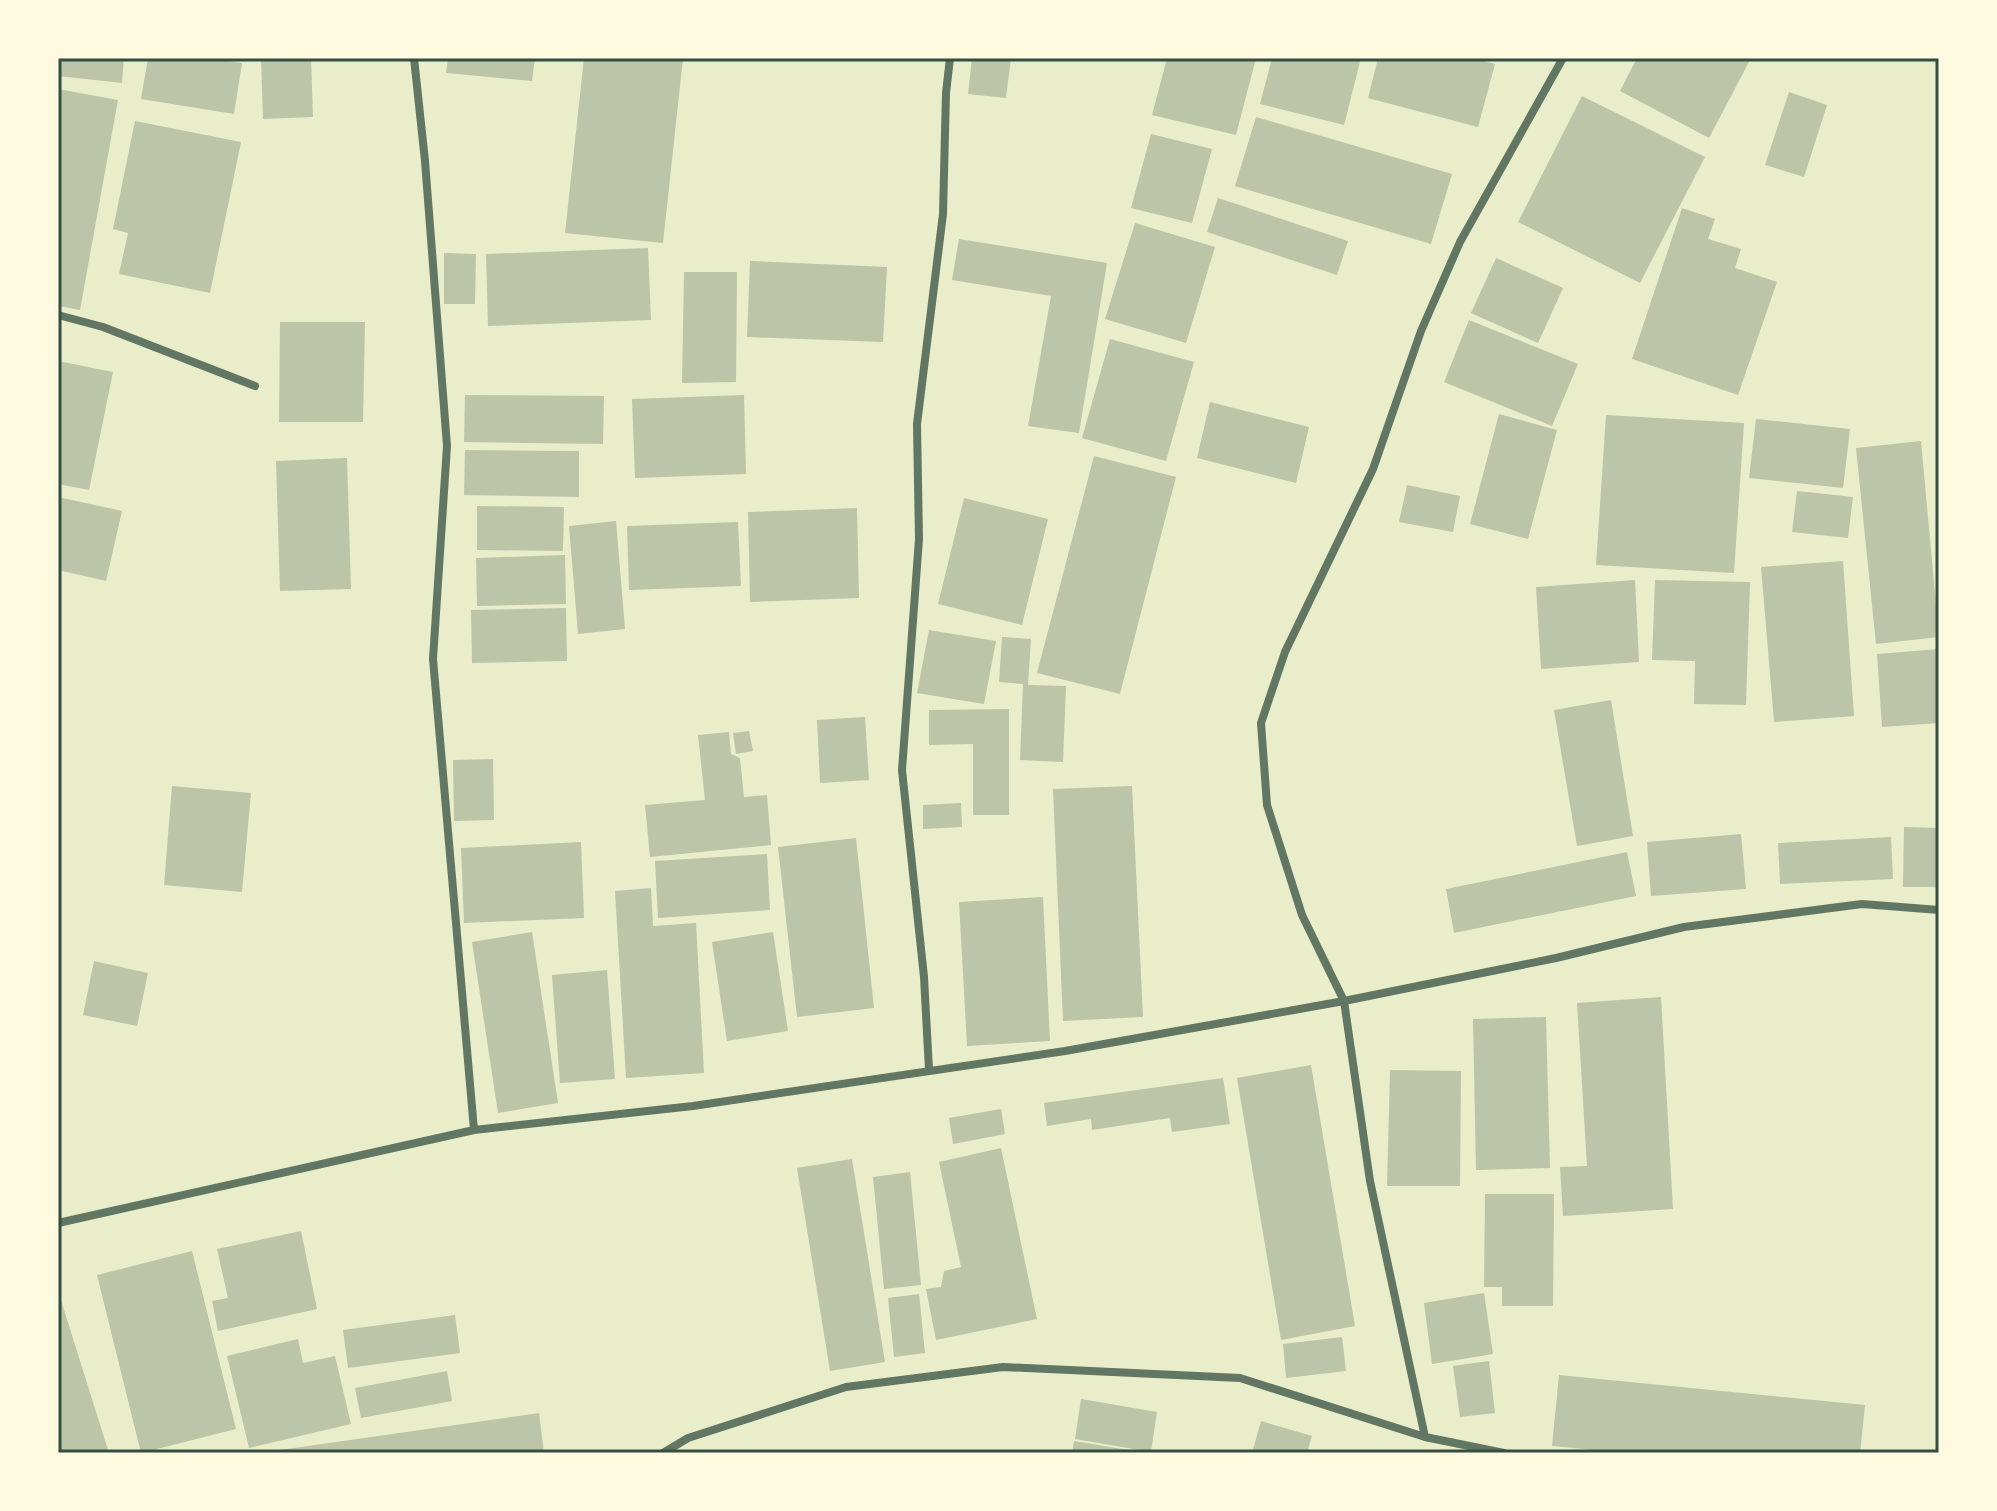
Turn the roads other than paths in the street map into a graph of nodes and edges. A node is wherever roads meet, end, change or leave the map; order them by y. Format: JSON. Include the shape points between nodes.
{"nodes":[{"id":1,"x":414,"y":58,"type":"edge"},
{"id":2,"x":950,"y":58,"type":"edge"},
{"id":3,"x":1563,"y":58,"type":"edge"},
{"id":4,"x":58,"y":315,"type":"edge"},
{"id":5,"x":255,"y":386,"type":"dead end"},
{"id":6,"x":1939,"y":910,"type":"edge"},
{"id":7,"x":1344,"y":1001,"type":"junction"},
{"id":8,"x":929,"y":1070,"type":"junction"},
{"id":9,"x":474,"y":1130,"type":"junction"},
{"id":10,"x":58,"y":1223,"type":"edge"},
{"id":11,"x":1425,"y":1437,"type":"junction"},
{"id":12,"x":663,"y":1453,"type":"edge"},
{"id":13,"x":1504,"y":1453,"type":"edge"}],
"edges":[{"from":1,"to":9,"type":"street","via":[[447,446],[433,659]]},
{"from":2,"to":8,"type":"street","via":[[943,214],[917,424],[919,539],[902,770]]},
{"from":3,"to":7,"type":"street","via":[[1460,242],[1421,331],[1373,469],[1285,652],[1261,723],[1267,805],[1302,915]]},
{"from":4,"to":5,"type":"street"},
{"from":6,"to":7,"type":"street","via":[[1862,904],[1684,927]]},
{"from":7,"to":8,"type":"street"},
{"from":7,"to":11,"type":"street","via":[[1370,1181]]},
{"from":8,"to":9,"type":"street","via":[[693,1106]]},
{"from":9,"to":10,"type":"street"},
{"from":11,"to":12,"type":"street","via":[[1240,1378],[1003,1367],[846,1387],[688,1438]]},
{"from":11,"to":13,"type":"street"}]}
